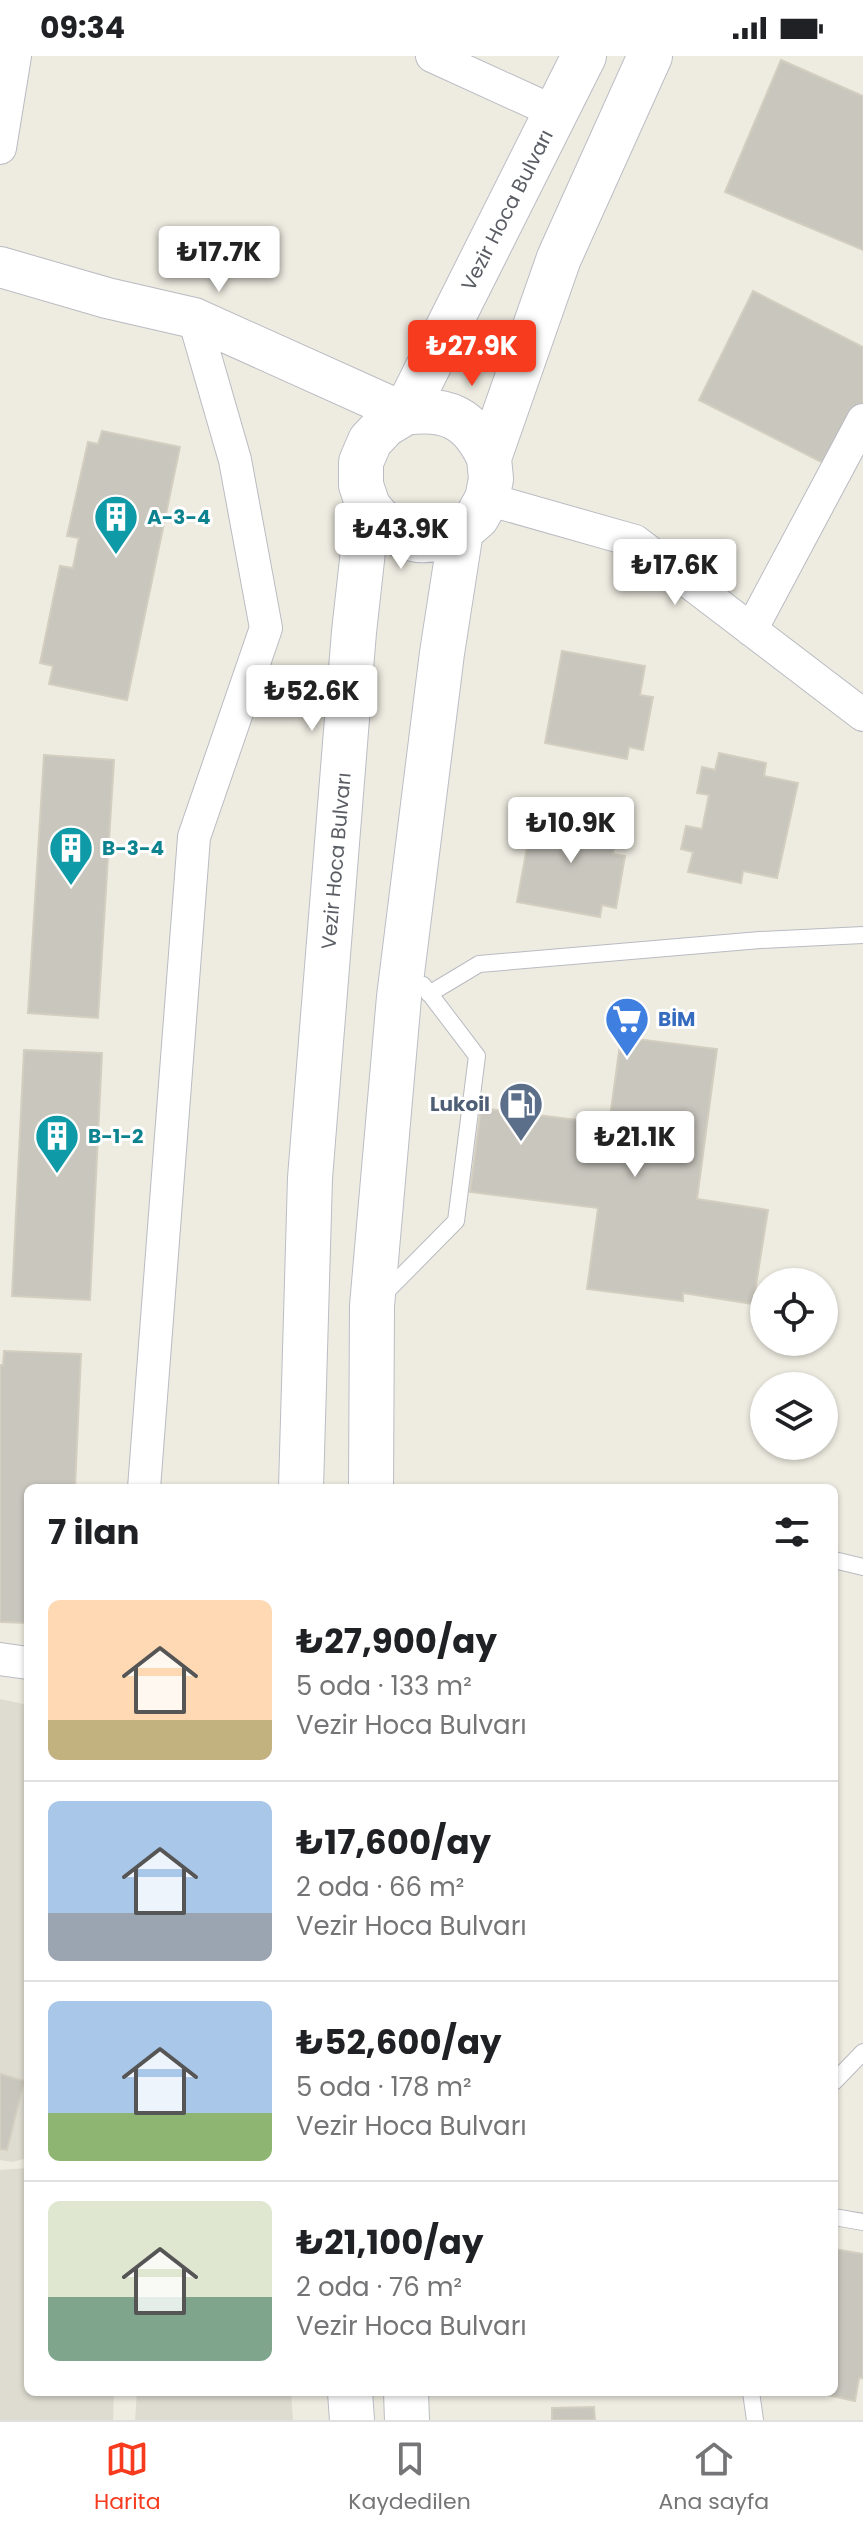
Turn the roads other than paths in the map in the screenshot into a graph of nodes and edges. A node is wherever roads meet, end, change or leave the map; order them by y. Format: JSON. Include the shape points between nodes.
{"nodes":[{"id":1,"x":15,"y":56,"type":"edge"},
{"id":2,"x":432,"y":56,"type":"edge"},
{"id":3,"x":584,"y":56,"type":"edge"},
{"id":4,"x":650,"y":56,"type":"edge"},
{"id":5,"x":557,"y":113,"type":"junction"},
{"id":6,"x":0,"y":148,"type":"edge"},
{"id":7,"x":0,"y":267,"type":"edge"},
{"id":8,"x":194,"y":318,"type":"junction"},
{"id":9,"x":405,"y":413,"type":"junction"},
{"id":10,"x":863,"y":420,"type":"edge"},
{"id":11,"x":479,"y":496,"type":"junction"},
{"id":12,"x":368,"y":506,"type":"junction"},
{"id":13,"x":751,"y":630,"type":"junction"},
{"id":14,"x":863,"y":715,"type":"edge"},
{"id":15,"x":863,"y":935,"type":"edge"},
{"id":16,"x":417,"y":978,"type":"junction"},
{"id":17,"x":372,"y":1306,"type":"junction"},
{"id":18,"x":144,"y":1484,"type":"edge"},
{"id":19,"x":301,"y":1484,"type":"edge"},
{"id":20,"x":371,"y":1484,"type":"edge"},
{"id":21,"x":838,"y":1561,"type":"edge"},
{"id":22,"x":863,"y":1567,"type":"edge"},
{"id":23,"x":0,"y":1659,"type":"edge"},
{"id":24,"x":24,"y":1662,"type":"edge"},
{"id":25,"x":863,"y":2052,"type":"edge"},
{"id":26,"x":838,"y":2078,"type":"edge"},
{"id":27,"x":838,"y":2218,"type":"edge"},
{"id":28,"x":863,"y":2222,"type":"edge"},
{"id":29,"x":350,"y":2396,"type":"edge"},
{"id":30,"x":406,"y":2396,"type":"edge"},
{"id":31,"x":752,"y":2396,"type":"edge"},
{"id":32,"x":352,"y":2420,"type":"edge"},
{"id":33,"x":407,"y":2420,"type":"edge"},
{"id":34,"x":755,"y":2420,"type":"edge"}],
"edges":[{"from":1,"to":6,"type":"street"},
{"from":2,"to":5,"type":"street"},
{"from":3,"to":5,"type":"main road","name":"Vezir Hoca Bulvarı"},
{"from":4,"to":11,"type":"main road","via":[[559,258]]},
{"from":5,"to":9,"type":"main road","name":"Vezir Hoca Bulvarı"},
{"from":7,"to":8,"type":"street"},
{"from":8,"to":9,"type":"street"},
{"from":8,"to":18,"type":"street","via":[[235,460],[266,628],[194,837]]},
{"from":9,"to":11,"type":"main road","via":[[449,414],[473,431],[480,439]]},
{"from":9,"to":12,"type":"main road","name":"Vezir Hoca Bulvarı","via":[[370,441],[361,462]]},
{"from":10,"to":13,"type":"street"},
{"from":11,"to":12,"type":"main road","via":[[443,539],[422,541],[381,524]]},
{"from":11,"to":13,"type":"street","via":[[635,541]]},
{"from":11,"to":16,"type":"main road","via":[[442,653]]},
{"from":12,"to":19,"type":"main road","name":"Vezir Hoca Bulvarı","via":[[310,1178]]},
{"from":13,"to":14,"type":"street"},
{"from":15,"to":16,"type":"lane","via":[[479,964]]},
{"from":16,"to":17,"type":"main road","via":[[399,997]]},
{"from":16,"to":17,"type":"lane","via":[[477,1056],[456,1221]]},
{"from":17,"to":20,"type":"main road"},
{"from":21,"to":22,"type":"lane"},
{"from":23,"to":24,"type":"street"},
{"from":25,"to":26,"type":"lane"},
{"from":27,"to":28,"type":"lane"},
{"from":29,"to":32,"type":"main road"},
{"from":30,"to":33,"type":"main road"},
{"from":31,"to":34,"type":"lane"}]}
